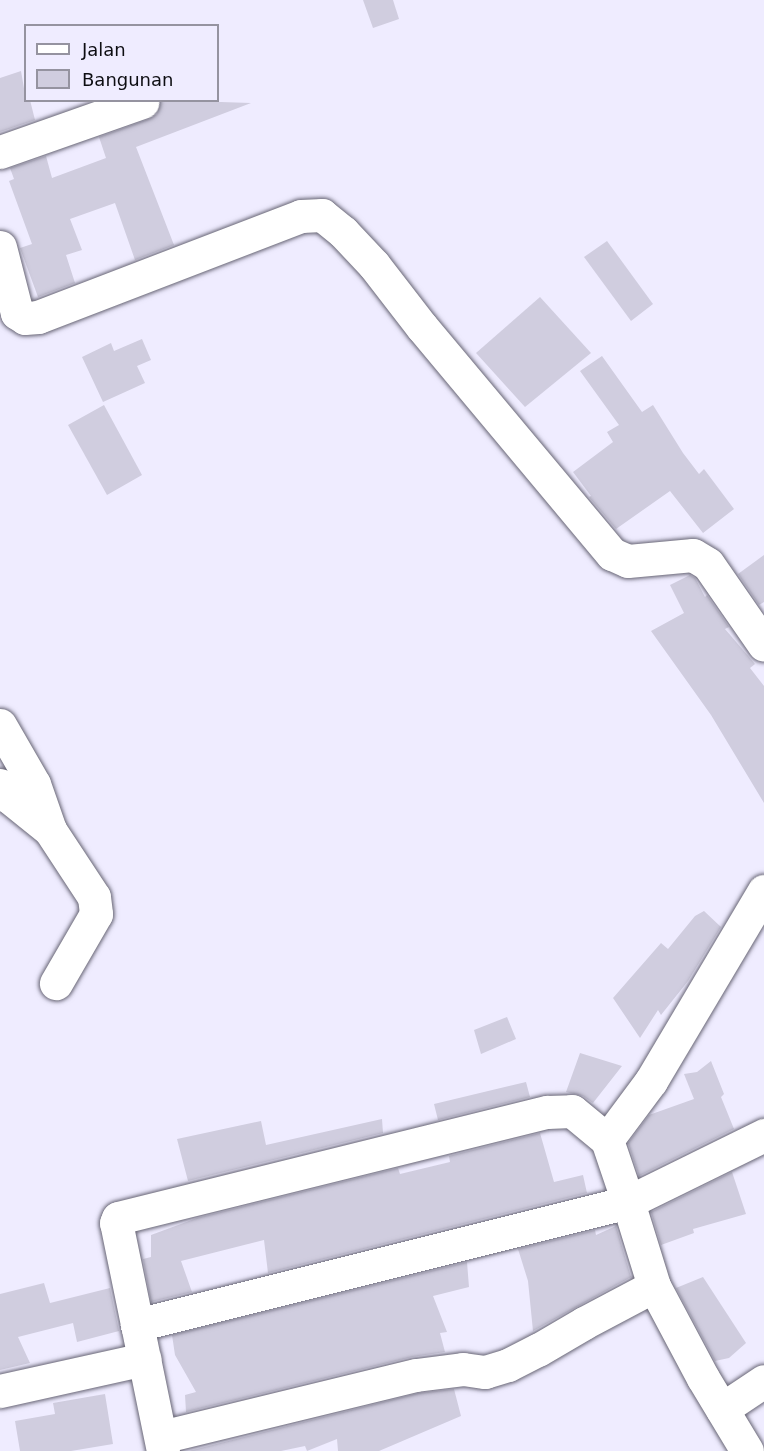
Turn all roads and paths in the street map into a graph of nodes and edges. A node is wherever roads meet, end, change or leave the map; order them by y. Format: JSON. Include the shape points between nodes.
{"nodes":[{"id":1,"x":142,"y":102,"type":"edge"},
{"id":2,"x":0,"y":152,"type":"edge"},
{"id":3,"x":0,"y":247,"type":"edge"},
{"id":4,"x":764,"y":645,"type":"edge"},
{"id":5,"x":0,"y":725,"type":"edge"},
{"id":6,"x":0,"y":785,"type":"edge"},
{"id":7,"x":50,"y":830,"type":"junction"},
{"id":8,"x":764,"y":891,"type":"edge"},
{"id":9,"x":56,"y":983,"type":"dead end"},
{"id":10,"x":764,"y":1135,"type":"edge"},
{"id":11,"x":607,"y":1140,"type":"junction"},
{"id":12,"x":628,"y":1202,"type":"junction"},
{"id":13,"x":654,"y":1286,"type":"junction"},
{"id":14,"x":136,"y":1325,"type":"junction"},
{"id":15,"x":144,"y":1359,"type":"junction"},
{"id":16,"x":764,"y":1381,"type":"edge"},
{"id":17,"x":0,"y":1391,"type":"edge"},
{"id":18,"x":722,"y":1409,"type":"junction"},
{"id":19,"x":162,"y":1444,"type":"edge"},
{"id":20,"x":747,"y":1451,"type":"edge"}],
"edges":[{"from":1,"to":2,"type":"street"},
{"from":3,"to":4,"type":"street","via":[[17,313],[25,318],[38,317],[301,216],[322,215],[374,265],[612,555],[628,561],[693,555],[708,564]]},
{"from":5,"to":7,"type":"street","via":[[34,784]]},
{"from":6,"to":7,"type":"street"},
{"from":7,"to":9,"type":"street","via":[[96,906],[96,914]]},
{"from":8,"to":11,"type":"street","via":[[651,1081]]},
{"from":10,"to":12,"type":"street"},
{"from":11,"to":12,"type":"street"},
{"from":11,"to":14,"type":"street","via":[[572,1111],[547,1112],[123,1215],[116,1222]]},
{"from":12,"to":13,"type":"street"},
{"from":12,"to":14,"type":"street"},
{"from":13,"to":18,"type":"street"},
{"from":13,"to":19,"type":"street","via":[[508,1365],[485,1372],[463,1369],[416,1375]]},
{"from":14,"to":15,"type":"street"},
{"from":15,"to":17,"type":"street"},
{"from":15,"to":19,"type":"street"},
{"from":16,"to":18,"type":"street"},
{"from":18,"to":20,"type":"street"}]}
